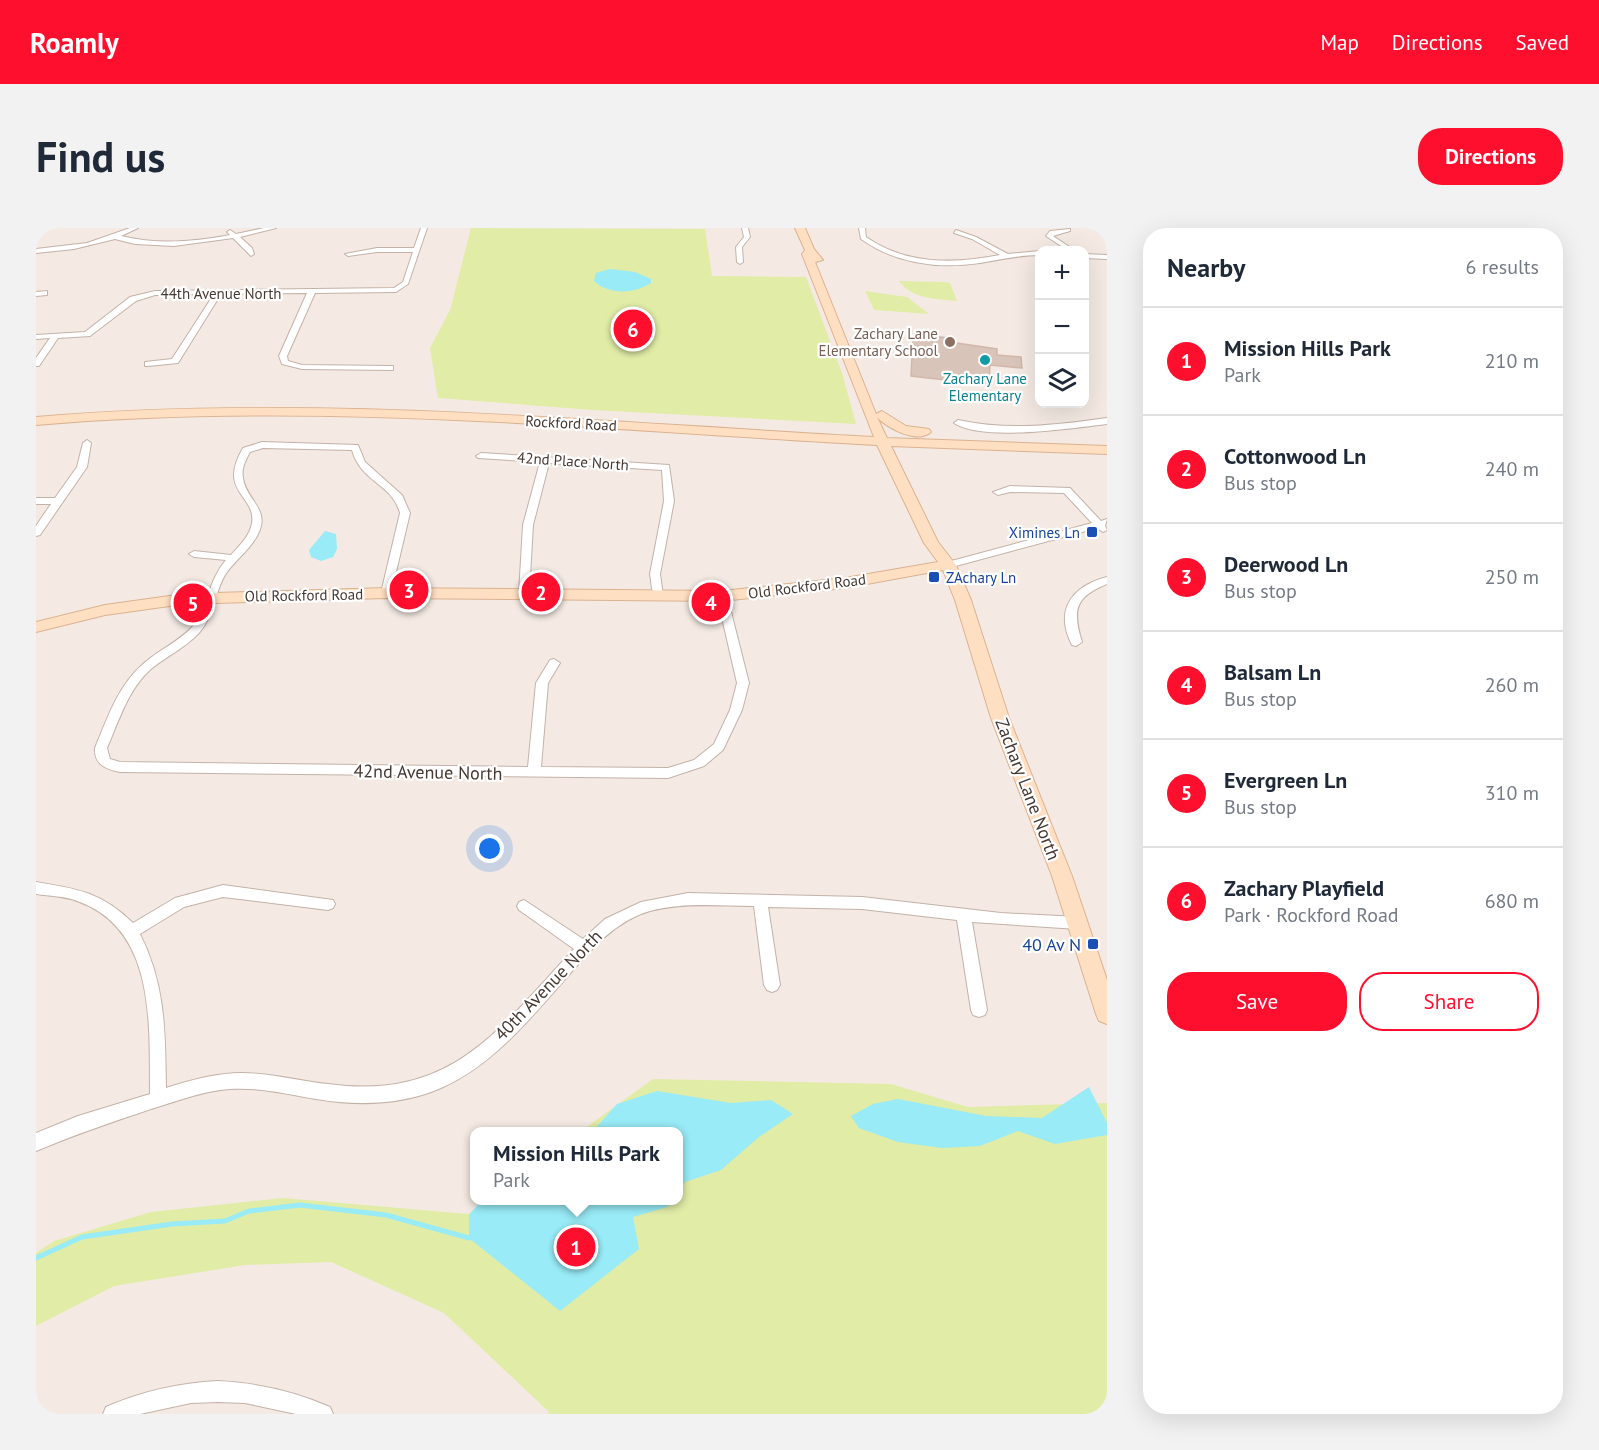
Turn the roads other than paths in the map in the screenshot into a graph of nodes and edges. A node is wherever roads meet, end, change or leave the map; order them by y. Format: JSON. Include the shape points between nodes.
{"nodes":[{"id":1,"x":135,"y":228,"type":"edge"},
{"id":2,"x":227,"y":228,"type":"edge"},
{"id":3,"x":273,"y":228,"type":"edge"},
{"id":4,"x":424,"y":228,"type":"edge"},
{"id":5,"x":745,"y":228,"type":"edge"},
{"id":6,"x":800,"y":228,"type":"edge"},
{"id":7,"x":862,"y":228,"type":"edge"},
{"id":8,"x":1068,"y":230,"type":"dead end"},
{"id":9,"x":956,"y":232,"type":"dead end"},
{"id":10,"x":235,"y":236,"type":"junction"},
{"id":11,"x":115,"y":237,"type":"junction"},
{"id":12,"x":164,"y":246,"type":"junction"},
{"id":13,"x":1065,"y":246,"type":"edge"},
{"id":14,"x":418,"y":250,"type":"junction"},
{"id":15,"x":810,"y":250,"type":"junction"},
{"id":16,"x":36,"y":251,"type":"edge"},
{"id":17,"x":1035,"y":253,"type":"edge"},
{"id":18,"x":158,"y":254,"type":"dead end"},
{"id":19,"x":251,"y":254,"type":"dead end"},
{"id":20,"x":348,"y":254,"type":"dead end"},
{"id":21,"x":892,"y":255,"type":"junction"},
{"id":22,"x":1005,"y":255,"type":"junction"},
{"id":23,"x":1089,"y":256,"type":"edge"},
{"id":24,"x":1107,"y":257,"type":"edge"},
{"id":25,"x":877,"y":260,"type":"dead end"},
{"id":26,"x":740,"y":262,"type":"dead end"},
{"id":27,"x":312,"y":291,"type":"junction"},
{"id":28,"x":218,"y":293,"type":"junction"},
{"id":29,"x":56,"y":336,"type":"junction"},
{"id":30,"x":36,"y":337,"type":"edge"},
{"id":31,"x":36,"y":364,"type":"edge"},
{"id":32,"x":148,"y":364,"type":"dead end"},
{"id":33,"x":390,"y":368,"type":"dead end"},
{"id":34,"x":36,"y":414,"type":"edge"},
{"id":35,"x":882,"y":415,"type":"junction"},
{"id":36,"x":36,"y":421,"type":"edge"},
{"id":37,"x":1107,"y":422,"type":"edge"},
{"id":38,"x":958,"y":423,"type":"dead end"},
{"id":39,"x":753,"y":433,"type":"junction"},
{"id":40,"x":886,"y":437,"type":"junction"},
{"id":41,"x":979,"y":439,"type":"junction"},
{"id":42,"x":1107,"y":442,"type":"edge"},
{"id":43,"x":87,"y":443,"type":"dead end"},
{"id":44,"x":1107,"y":450,"type":"edge"},
{"id":45,"x":481,"y":456,"type":"dead end"},
{"id":46,"x":889,"y":456,"type":"junction"},
{"id":47,"x":545,"y":459,"type":"junction"},
{"id":48,"x":999,"y":492,"type":"dead end"},
{"id":49,"x":1087,"y":497,"type":"dead end"},
{"id":50,"x":1074,"y":498,"type":"junction"},
{"id":51,"x":36,"y":501,"type":"edge"},
{"id":52,"x":59,"y":501,"type":"junction"},
{"id":53,"x":922,"y":510,"type":"junction"},
{"id":54,"x":1102,"y":524,"type":"edge"},
{"id":55,"x":36,"y":532,"type":"edge"},
{"id":56,"x":1107,"y":532,"type":"edge"},
{"id":57,"x":194,"y":554,"type":"dead end"},
{"id":58,"x":232,"y":558,"type":"junction"},
{"id":59,"x":948,"y":565,"type":"junction"},
{"id":60,"x":1107,"y":580,"type":"edge"},
{"id":61,"x":386,"y":593,"type":"junction"},
{"id":62,"x":524,"y":594,"type":"junction"},
{"id":63,"x":657,"y":596,"type":"junction"},
{"id":64,"x":722,"y":596,"type":"junction"},
{"id":65,"x":212,"y":598,"type":"junction"},
{"id":66,"x":36,"y":627,"type":"edge"},
{"id":67,"x":1076,"y":642,"type":"dead end"},
{"id":68,"x":554,"y":663,"type":"dead end"},
{"id":69,"x":534,"y":773,"type":"junction"},
{"id":70,"x":36,"y":888,"type":"edge"},
{"id":71,"x":760,"y":900,"type":"junction"},
{"id":72,"x":328,"y":904,"type":"dead end"},
{"id":73,"x":524,"y":906,"type":"dead end"},
{"id":74,"x":963,"y":914,"type":"junction"},
{"id":75,"x":1078,"y":923,"type":"junction"},
{"id":76,"x":131,"y":932,"type":"junction"},
{"id":77,"x":584,"y":948,"type":"junction"},
{"id":78,"x":772,"y":985,"type":"dead end"},
{"id":79,"x":979,"y":1010,"type":"dead end"},
{"id":80,"x":1107,"y":1014,"type":"edge"},
{"id":81,"x":158,"y":1099,"type":"junction"},
{"id":82,"x":36,"y":1142,"type":"edge"},
{"id":83,"x":113,"y":1414,"type":"edge"},
{"id":84,"x":323,"y":1414,"type":"edge"}],
"edges":[{"from":1,"to":11,"type":"street"},
{"from":2,"to":10,"type":"street"},
{"from":3,"to":10,"type":"street"},
{"from":4,"to":14,"type":"street"},
{"from":5,"to":26,"type":"street","via":[[747,237],[739,247]]},
{"from":6,"to":15,"type":"street","name":"Zachary Lane North"},
{"from":7,"to":21,"type":"street","via":[[862,238]]},
{"from":8,"to":13,"type":"street","via":[[1049,236]]},
{"from":9,"to":22,"type":"street"},
{"from":10,"to":12,"type":"street"},
{"from":10,"to":19,"type":"street"},
{"from":11,"to":12,"type":"street"},
{"from":11,"to":16,"type":"street"},
{"from":12,"to":18,"type":"street"},
{"from":14,"to":20,"type":"street"},
{"from":14,"to":27,"type":"street","name":"44th Avenue North","via":[[405,286],[396,290]]},
{"from":15,"to":35,"type":"street","name":"Zachary Lane North"},
{"from":15,"to":40,"type":"street","name":"Zachary Lane North","via":[[807,254],[816,282]]},
{"from":17,"to":22,"type":"street"},
{"from":21,"to":22,"type":"street","via":[[954,262]]},
{"from":21,"to":25,"type":"street"},
{"from":23,"to":24,"type":"street"},
{"from":27,"to":28,"type":"street","name":"44th Avenue North"},
{"from":27,"to":33,"type":"street","via":[[283,356],[288,364]]},
{"from":28,"to":29,"type":"street","name":"44th Avenue North","via":[[147,294],[129,302],[92,332]]},
{"from":28,"to":32,"type":"street","via":[[175,362]]},
{"from":29,"to":30,"type":"street","name":"44th Avenue North"},
{"from":29,"to":31,"type":"street"},
{"from":34,"to":40,"type":"street","name":"Rockford Road","via":[[165,404],[308,402]]},
{"from":35,"to":40,"type":"street","name":"Zachary Lane North"},
{"from":35,"to":41,"type":"street","via":[[888,423],[910,431]]},
{"from":36,"to":39,"type":"street","name":"Rockford Road","via":[[175,411],[300,409]]},
{"from":37,"to":38,"type":"street","via":[[1033,430]]},
{"from":39,"to":40,"type":"street","name":"Rockford Road"},
{"from":39,"to":46,"type":"street","via":[[860,443]]},
{"from":40,"to":41,"type":"street","name":"Rockford Road"},
{"from":40,"to":44,"type":"street","name":"Rockford Road"},
{"from":40,"to":46,"type":"street","name":"Zachary Lane North"},
{"from":40,"to":53,"type":"street","name":"Zachary Lane North"},
{"from":41,"to":42,"type":"street","name":"Rockford Road"},
{"from":43,"to":52,"type":"street","via":[[82,467]]},
{"from":45,"to":47,"type":"street","name":"42nd Place North"},
{"from":46,"to":53,"type":"street","name":"Zachary Lane North"},
{"from":47,"to":62,"type":"street","via":[[528,525]]},
{"from":47,"to":63,"type":"street","name":"42nd Place North","via":[[666,467],[669,501],[655,574]]},
{"from":48,"to":50,"type":"street","via":[[1067,490]]},
{"from":49,"to":50,"type":"street"},
{"from":50,"to":54,"type":"street"},
{"from":51,"to":52,"type":"street"},
{"from":52,"to":55,"type":"street"},
{"from":53,"to":59,"type":"street","name":"Zachary Lane North","via":[[944,543]]},
{"from":54,"to":56,"type":"street"},
{"from":54,"to":59,"type":"street","name":"Old Rockford Road"},
{"from":57,"to":58,"type":"street"},
{"from":58,"to":61,"type":"street","via":[[252,536],[259,518],[238,485],[240,462],[246,450],[262,445],[355,447],[362,466],[395,493],[404,507]]},
{"from":58,"to":65,"type":"street","via":[[219,577]]},
{"from":59,"to":64,"type":"street","name":"Old Rockford Road","via":[[806,588]]},
{"from":59,"to":75,"type":"street","name":"Zachary Lane North","via":[[1000,718]]},
{"from":60,"to":67,"type":"street","via":[[1082,592],[1070,609]]},
{"from":61,"to":62,"type":"street","name":"Old Rockford Road"},
{"from":61,"to":65,"type":"street","name":"Old Rockford Road"},
{"from":62,"to":63,"type":"street","name":"Old Rockford Road"},
{"from":63,"to":64,"type":"street","name":"Old Rockford Road"},
{"from":64,"to":69,"type":"street","name":"42nd Avenue North","via":[[743,683],[723,739],[711,754],[699,763],[668,773]]},
{"from":65,"to":66,"type":"street","name":"Old Rockford Road","via":[[126,607]]},
{"from":65,"to":69,"type":"street","name":"42nd Avenue North","via":[[195,630],[142,670],[125,697],[100,755],[109,765]]},
{"from":68,"to":69,"type":"street","via":[[542,682]]},
{"from":70,"to":76,"type":"street","via":[[74,893],[96,902],[116,914]]},
{"from":71,"to":74,"type":"street","name":"40th Avenue North","via":[[862,903]]},
{"from":71,"to":77,"type":"street","name":"40th Avenue North","via":[[688,899],[646,906],[610,923]]},
{"from":71,"to":78,"type":"street"},
{"from":72,"to":76,"type":"street","via":[[223,891],[180,902]]},
{"from":73,"to":77,"type":"street"},
{"from":74,"to":75,"type":"street","name":"40th Avenue North"},
{"from":74,"to":79,"type":"street"},
{"from":75,"to":80,"type":"street","name":"Zachary Lane North"},
{"from":76,"to":81,"type":"street","via":[[150,971],[156,1014]]},
{"from":77,"to":81,"type":"street","name":"40th Avenue North","via":[[479,1056],[449,1076],[416,1089],[350,1095],[258,1080],[229,1081]]},
{"from":81,"to":82,"type":"street","name":"40th Avenue North","via":[[89,1120]]},
{"from":83,"to":84,"type":"street","via":[[195,1393],[230,1391],[264,1394]]}]}
